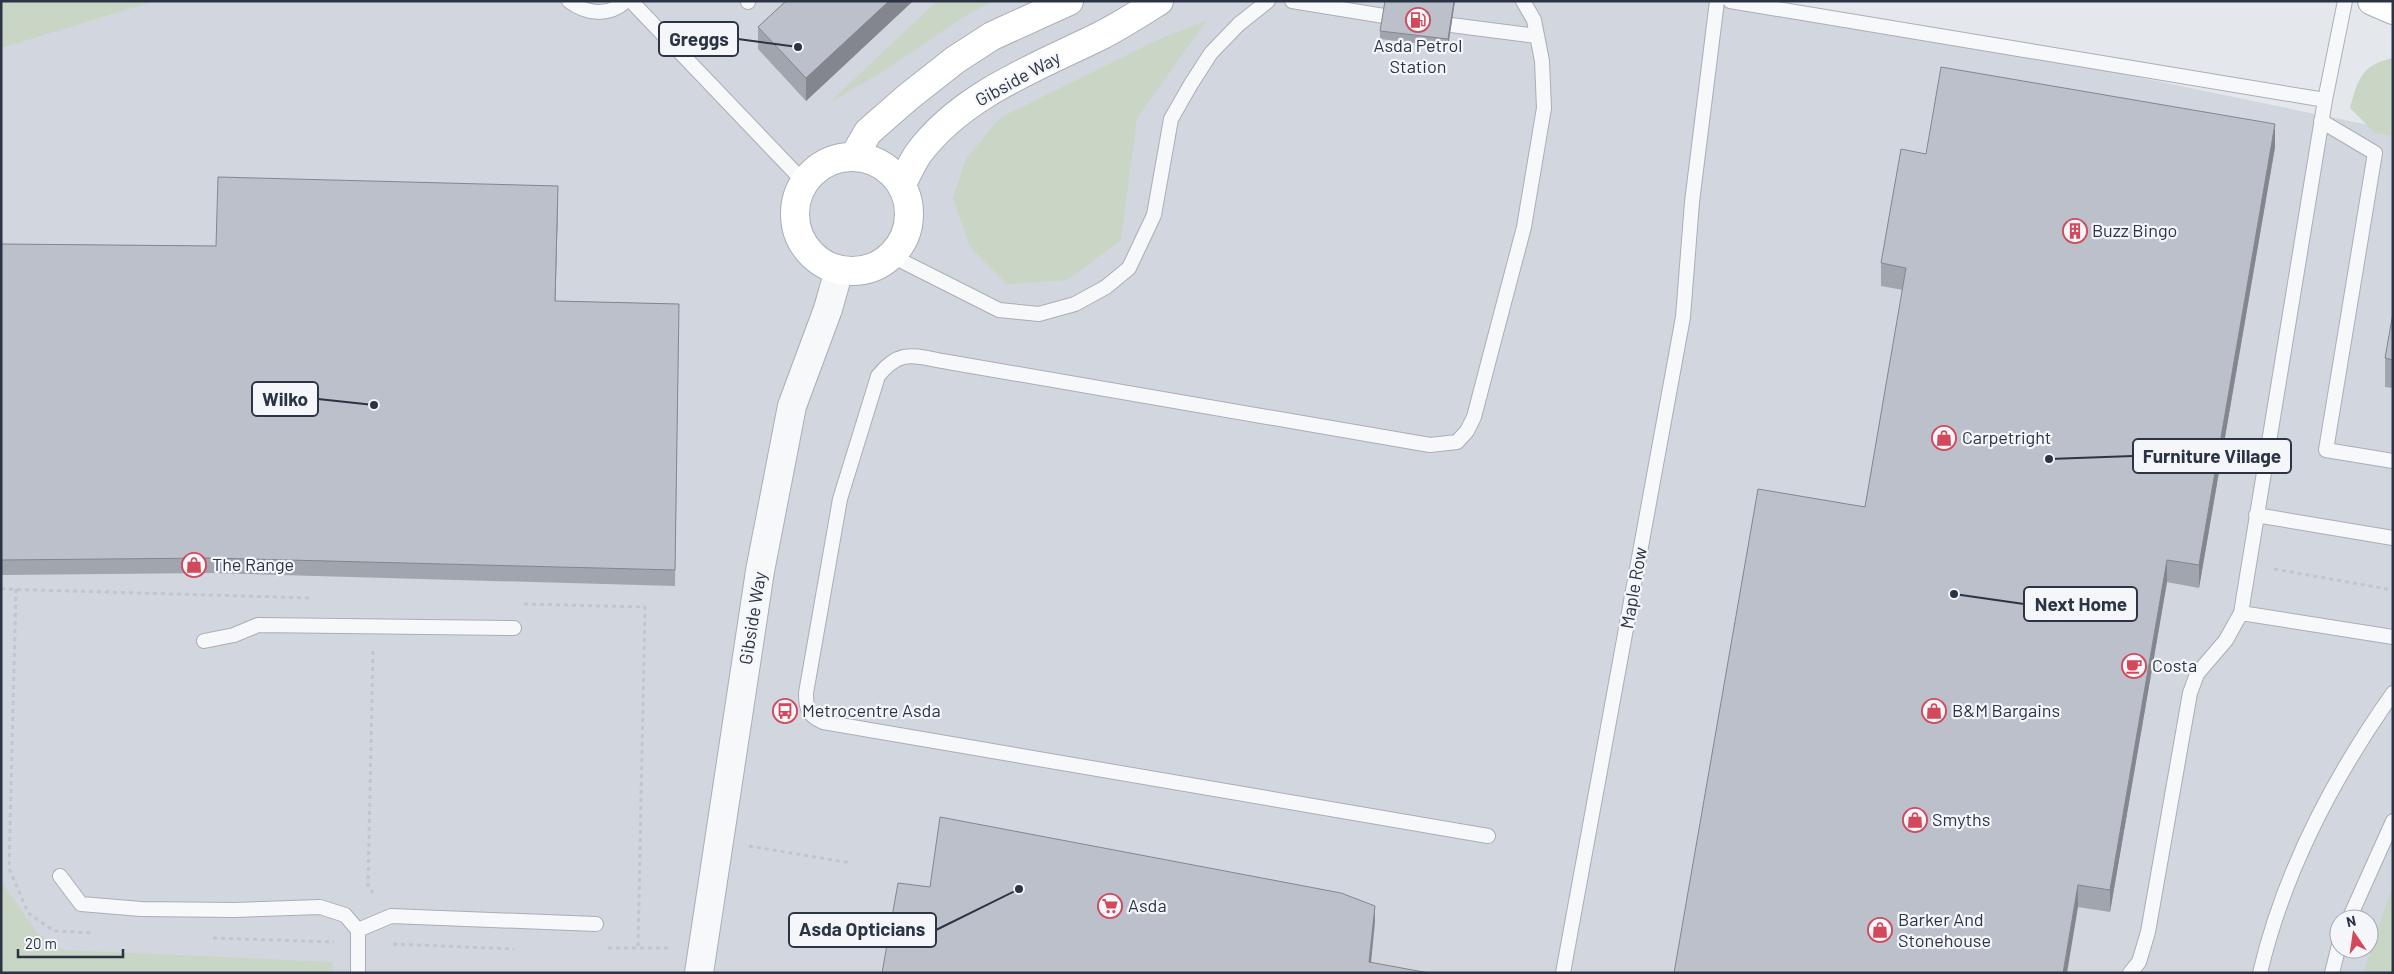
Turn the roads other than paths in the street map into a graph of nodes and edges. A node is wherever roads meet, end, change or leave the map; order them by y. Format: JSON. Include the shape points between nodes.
{"nodes":[{"id":1,"x":569,"y":1,"type":"edge"},
{"id":2,"x":626,"y":1,"type":"edge"},
{"id":3,"x":632,"y":1,"type":"edge"},
{"id":4,"x":1069,"y":1,"type":"edge"},
{"id":5,"x":1159,"y":1,"type":"edge"},
{"id":6,"x":1268,"y":1,"type":"edge"},
{"id":7,"x":1292,"y":1,"type":"edge"},
{"id":8,"x":1523,"y":1,"type":"edge"},
{"id":9,"x":1717,"y":1,"type":"edge"},
{"id":10,"x":1730,"y":1,"type":"edge"},
{"id":11,"x":2344,"y":1,"type":"edge"},
{"id":12,"x":2372,"y":1,"type":"edge"},
{"id":13,"x":2393,"y":10,"type":"edge"},
{"id":14,"x":1384,"y":16,"type":"edge"},
{"id":15,"x":1451,"y":25,"type":"edge"},
{"id":16,"x":1537,"y":36,"type":"junction"},
{"id":17,"x":2325,"y":100,"type":"junction"},
{"id":18,"x":2322,"y":121,"type":"junction"},
{"id":19,"x":854,"y":156,"type":"junction"},
{"id":20,"x":804,"y":182,"type":"junction"},
{"id":21,"x":902,"y":184,"type":"junction"},
{"id":22,"x":892,"y":256,"type":"junction"},
{"id":23,"x":839,"y":270,"type":"junction"},
{"id":24,"x":2393,"y":461,"type":"edge"},
{"id":25,"x":2256,"y":515,"type":"junction"},
{"id":26,"x":2393,"y":538,"type":"edge"},
{"id":27,"x":2242,"y":612,"type":"junction"},
{"id":28,"x":514,"y":628,"type":"dead end"},
{"id":29,"x":2393,"y":637,"type":"edge"},
{"id":30,"x":204,"y":641,"type":"dead end"},
{"id":31,"x":2393,"y":693,"type":"edge"},
{"id":32,"x":2393,"y":821,"type":"edge"},
{"id":33,"x":1488,"y":836,"type":"dead end"},
{"id":34,"x":60,"y":876,"type":"dead end"},
{"id":35,"x":2354,"y":909,"type":"edge"},
{"id":36,"x":596,"y":924,"type":"dead end"},
{"id":37,"x":358,"y":930,"type":"junction"},
{"id":38,"x":2336,"y":959,"type":"edge"},
{"id":39,"x":358,"y":973,"type":"edge"},
{"id":40,"x":698,"y":973,"type":"edge"},
{"id":41,"x":1563,"y":973,"type":"edge"},
{"id":42,"x":2130,"y":973,"type":"edge"},
{"id":43,"x":2260,"y":973,"type":"edge"},
{"id":44,"x":2332,"y":973,"type":"edge"}],
"edges":[{"from":1,"to":2,"type":"lane","via":[[579,9],[593,13],[610,11]]},
{"from":3,"to":20,"type":"lane"},
{"from":4,"to":19,"type":"street","via":[[992,36],[955,60],[868,132]]},
{"from":5,"to":21,"type":"street","name":"Gibside Way","via":[[1102,36],[974,102],[943,126],[918,154]]},
{"from":6,"to":22,"type":"lane","via":[[1211,52],[1191,84],[1172,119],[1154,215],[1129,268],[1106,287],[1076,304],[1039,314],[998,310]]},
{"from":7,"to":14,"type":"lane"},
{"from":8,"to":16,"type":"lane","via":[[1534,20]]},
{"from":9,"to":41,"type":"lane","name":"Maple Row","via":[[1692,202],[1684,316]]},
{"from":10,"to":17,"type":"lane"},
{"from":11,"to":17,"type":"lane"},
{"from":12,"to":13,"type":"street"},
{"from":15,"to":16,"type":"lane"},
{"from":16,"to":33,"type":"lane","via":[[1542,61],[1544,108],[1524,228],[1474,417],[1457,442],[1430,445],[910,356],[899,357],[888,363],[878,376],[840,499],[806,693],[806,707],[812,717],[823,722]]},
{"from":17,"to":18,"type":"lane"},
{"from":18,"to":24,"type":"lane","via":[[2375,153],[2326,450]]},
{"from":18,"to":25,"type":"lane"},
{"from":19,"to":20,"type":"street","via":[[839,157],[826,163]]},
{"from":19,"to":21,"type":"street","via":[[882,164]]},
{"from":20,"to":23,"type":"street","via":[[796,199],[794,217],[798,235],[808,251],[822,263]]},
{"from":21,"to":22,"type":"street","via":[[908,198],[908,229]]},
{"from":22,"to":23,"type":"street","via":[[867,269]]},
{"from":23,"to":40,"type":"street","name":"Gibside Way","via":[[792,406],[760,571]]},
{"from":25,"to":26,"type":"lane"},
{"from":25,"to":27,"type":"lane"},
{"from":27,"to":29,"type":"lane"},
{"from":27,"to":42,"type":"lane","via":[[2226,640],[2197,674],[2190,693],[2148,932],[2139,962]]},
{"from":28,"to":30,"type":"lane","via":[[258,624],[234,635]]},
{"from":31,"to":43,"type":"lane","via":[[2344,767],[2310,832],[2291,876]]},
{"from":32,"to":35,"type":"lane"},
{"from":34,"to":37,"type":"lane","via":[[82,904],[141,909],[320,907],[345,915]]},
{"from":36,"to":37,"type":"lane","via":[[391,916]]},
{"from":37,"to":39,"type":"lane"},
{"from":38,"to":44,"type":"lane"}]}
